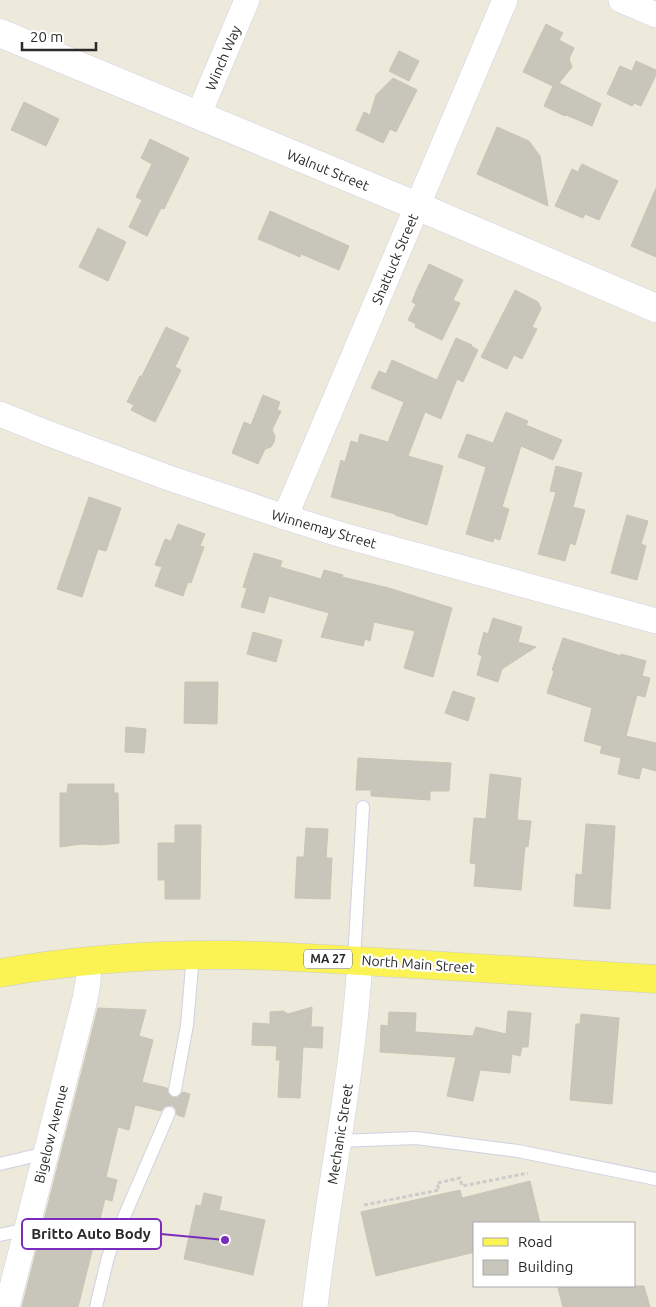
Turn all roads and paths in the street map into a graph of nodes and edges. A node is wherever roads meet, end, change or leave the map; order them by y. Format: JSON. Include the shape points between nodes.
{"nodes":[{"id":1,"x":247,"y":0,"type":"edge"},
{"id":2,"x":505,"y":0,"type":"edge"},
{"id":3,"x":621,"y":0,"type":"edge"},
{"id":4,"x":656,"y":15,"type":"edge"},
{"id":5,"x":0,"y":33,"type":"edge"},
{"id":6,"x":198,"y":116,"type":"junction"},
{"id":7,"x":417,"y":206,"type":"junction"},
{"id":8,"x":656,"y":308,"type":"edge"},
{"id":9,"x":0,"y":414,"type":"edge"},
{"id":10,"x":285,"y":518,"type":"junction"},
{"id":11,"x":656,"y":621,"type":"edge"},
{"id":12,"x":363,"y":807,"type":"dead end"},
{"id":13,"x":193,"y":955,"type":"junction"},
{"id":14,"x":357,"y":960,"type":"junction"},
{"id":15,"x":89,"y":961,"type":"junction"},
{"id":16,"x":0,"y":973,"type":"edge"},
{"id":17,"x":656,"y":979,"type":"edge"},
{"id":18,"x":175,"y":1090,"type":"dead end"},
{"id":19,"x":169,"y":1113,"type":"dead end"},
{"id":20,"x":339,"y":1141,"type":"junction"},
{"id":21,"x":46,"y":1153,"type":"junction"},
{"id":22,"x":0,"y":1164,"type":"edge"},
{"id":23,"x":528,"y":1173,"type":"dead end"},
{"id":24,"x":656,"y":1179,"type":"edge"},
{"id":25,"x":364,"y":1204,"type":"dead end"},
{"id":26,"x":27,"y":1229,"type":"junction"},
{"id":27,"x":0,"y":1235,"type":"edge"},
{"id":28,"x":8,"y":1307,"type":"edge"},
{"id":29,"x":96,"y":1307,"type":"edge"},
{"id":30,"x":315,"y":1307,"type":"edge"}],
"edges":[{"from":1,"to":6,"type":"street","name":"Winch Way"},
{"from":2,"to":7,"type":"street","name":"Shattuck Street"},
{"from":3,"to":4,"type":"street"},
{"from":5,"to":6,"type":"street","name":"Walnut Street"},
{"from":6,"to":7,"type":"street","name":"Walnut Street"},
{"from":7,"to":8,"type":"street","name":"Walnut Street"},
{"from":7,"to":10,"type":"street","name":"Shattuck Street"},
{"from":9,"to":10,"type":"street","name":"Winnemay Street"},
{"from":10,"to":11,"type":"street","name":"Winnemay Street"},
{"from":12,"to":14,"type":"lane"},
{"from":13,"to":14,"type":"main road","name":"North Main Street","number":"MA 27"},
{"from":13,"to":15,"type":"main road","name":"North Main Street","number":"MA 27"},
{"from":13,"to":18,"type":"lane","via":[[187,1025]]},
{"from":14,"to":17,"type":"main road","name":"North Main Street","number":"MA 27"},
{"from":14,"to":20,"type":"street","name":"Mechanic Street","via":[[357,1005]]},
{"from":15,"to":16,"type":"main road","name":"North Main Street","number":"MA 27"},
{"from":15,"to":21,"type":"street","name":"Bigelow Avenue","via":[[85,999]]},
{"from":19,"to":29,"type":"lane","via":[[117,1233]]},
{"from":20,"to":24,"type":"lane","via":[[416,1138],[518,1151]]},
{"from":20,"to":30,"type":"street","name":"Mechanic Street"},
{"from":21,"to":22,"type":"lane"},
{"from":21,"to":26,"type":"street","name":"Bigelow Avenue"},
{"from":23,"to":25,"type":"path","via":[[462,1186],[460,1178],[437,1183],[439,1190]]},
{"from":26,"to":27,"type":"lane"},
{"from":26,"to":28,"type":"street","name":"Bigelow Avenue"}]}
